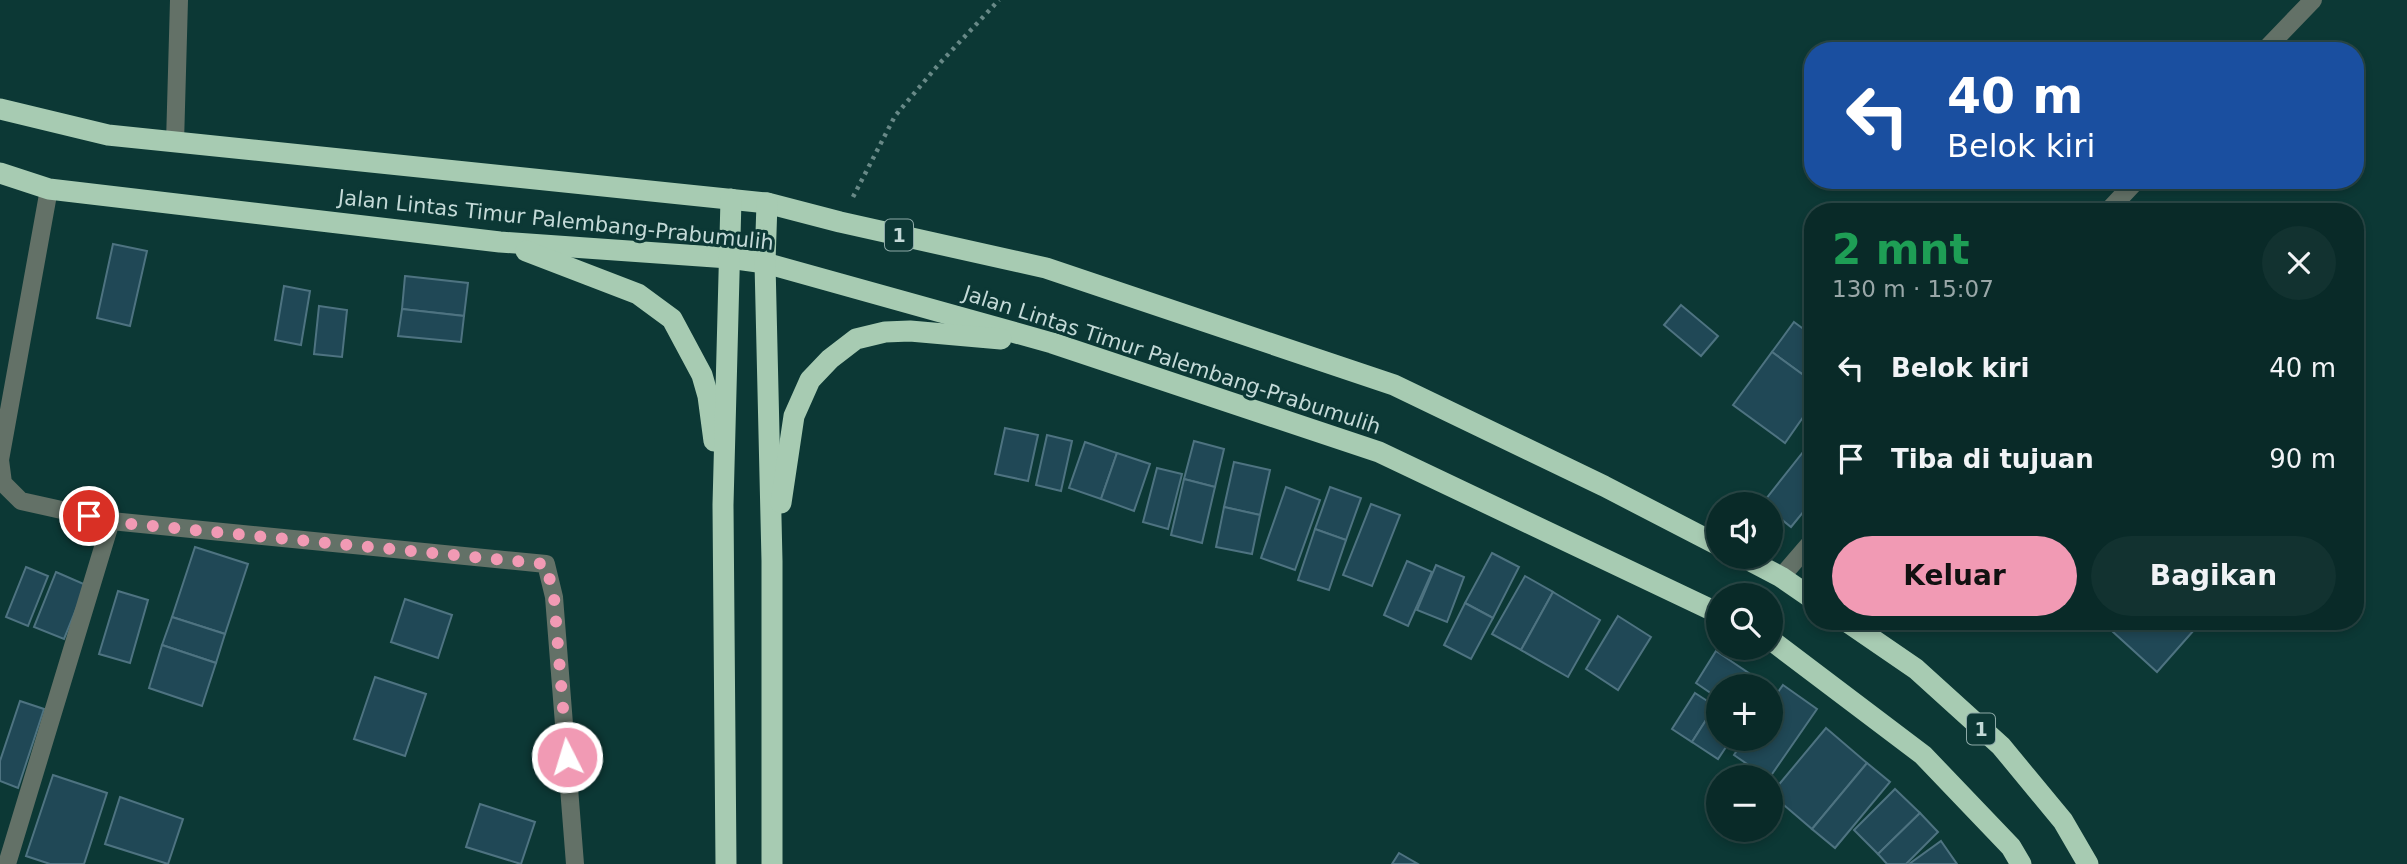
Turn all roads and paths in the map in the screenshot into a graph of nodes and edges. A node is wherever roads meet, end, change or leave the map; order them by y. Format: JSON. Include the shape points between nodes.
{"nodes":[{"id":1,"x":179,"y":0,"type":"edge"},
{"id":2,"x":999,"y":0,"type":"edge"},
{"id":3,"x":2313,"y":0,"type":"edge"},
{"id":4,"x":2273,"y":42,"type":"edge"},
{"id":5,"x":0,"y":109,"type":"edge"},
{"id":6,"x":175,"y":143,"type":"junction"},
{"id":7,"x":0,"y":173,"type":"edge"},
{"id":8,"x":49,"y":189,"type":"junction"},
{"id":9,"x":2128,"y":189,"type":"edge"},
{"id":10,"x":731,"y":199,"type":"junction"},
{"id":11,"x":767,"y":203,"type":"junction"},
{"id":12,"x":2115,"y":203,"type":"edge"},
{"id":13,"x":840,"y":222,"type":"junction"},
{"id":14,"x":500,"y":242,"type":"junction"},
{"id":15,"x":729,"y":258,"type":"junction"},
{"id":16,"x":765,"y":263,"type":"junction"},
{"id":17,"x":1052,"y":343,"type":"junction"},
{"id":18,"x":2,"y":482,"type":"edge"},
{"id":19,"x":723,"y":505,"type":"junction"},
{"id":20,"x":111,"y":522,"type":"junction"},
{"id":21,"x":1706,"y":539,"type":"edge"},
{"id":22,"x":1804,"y":551,"type":"edge"},
{"id":23,"x":772,"y":561,"type":"junction"},
{"id":24,"x":1765,"y":569,"type":"edge"},
{"id":25,"x":1781,"y":578,"type":"junction"},
{"id":26,"x":1804,"y":593,"type":"edge"},
{"id":27,"x":1706,"y":606,"type":"edge"},
{"id":28,"x":1859,"y":630,"type":"edge"},
{"id":29,"x":1783,"y":649,"type":"edge"},
{"id":30,"x":7,"y":864,"type":"edge"},
{"id":31,"x":575,"y":864,"type":"edge"},
{"id":32,"x":726,"y":864,"type":"edge"},
{"id":33,"x":772,"y":864,"type":"edge"},
{"id":34,"x":2021,"y":864,"type":"edge"},
{"id":35,"x":2088,"y":864,"type":"edge"}],
"edges":[{"from":1,"to":6,"type":"street"},
{"from":2,"to":13,"type":"path","via":[[895,116]]},
{"from":3,"to":4,"type":"street"},
{"from":5,"to":6,"type":"highway","name":"Jalan Lintas Timur Palembang-Prabumulih","number":"1","via":[[108,135]]},
{"from":6,"to":10,"type":"highway","name":"Jalan Lintas Timur Palembang-Prabumulih","number":"1"},
{"from":7,"to":8,"type":"highway","name":"Jalan Lintas Timur Palembang-Prabumulih"},
{"from":8,"to":14,"type":"highway","name":"Jalan Lintas Timur Palembang-Prabumulih"},
{"from":8,"to":18,"type":"street","via":[[0,460]]},
{"from":9,"to":12,"type":"street"},
{"from":10,"to":11,"type":"highway","name":"Jalan Lintas Timur Palembang-Prabumulih","number":"1"},
{"from":10,"to":15,"type":"highway"},
{"from":11,"to":13,"type":"highway","name":"Jalan Lintas Timur Palembang-Prabumulih","number":"1"},
{"from":11,"to":16,"type":"highway"},
{"from":13,"to":21,"type":"highway","name":"Jalan Lintas Timur Palembang-Prabumulih","number":"1","via":[[1046,268],[1394,385]]},
{"from":14,"to":15,"type":"highway","name":"Jalan Lintas Timur Palembang-Prabumulih"},
{"from":14,"to":19,"type":"highway","via":[[638,294],[672,319],[708,396]]},
{"from":15,"to":16,"type":"highway","name":"Jalan Lintas Timur Palembang-Prabumulih"},
{"from":15,"to":19,"type":"highway"},
{"from":16,"to":17,"type":"highway","name":"Jalan Lintas Timur Palembang-Prabumulih"},
{"from":16,"to":23,"type":"highway"},
{"from":17,"to":23,"type":"highway","via":[[885,332],[856,339],[830,359],[810,380],[794,416]]},
{"from":17,"to":27,"type":"highway","name":"Jalan Lintas Timur Palembang-Prabumulih","via":[[1379,452]]},
{"from":18,"to":20,"type":"street","via":[[21,501]]},
{"from":19,"to":32,"type":"highway"},
{"from":20,"to":30,"type":"street"},
{"from":20,"to":31,"type":"street","via":[[546,564],[554,597]]},
{"from":22,"to":25,"type":"street"},
{"from":23,"to":33,"type":"highway"},
{"from":24,"to":25,"type":"highway"},
{"from":25,"to":26,"type":"highway"},
{"from":28,"to":35,"type":"highway","number":"1","via":[[1916,669],[2001,746],[2063,821]]},
{"from":29,"to":34,"type":"highway","via":[[1923,755],[2011,847]]}]}
